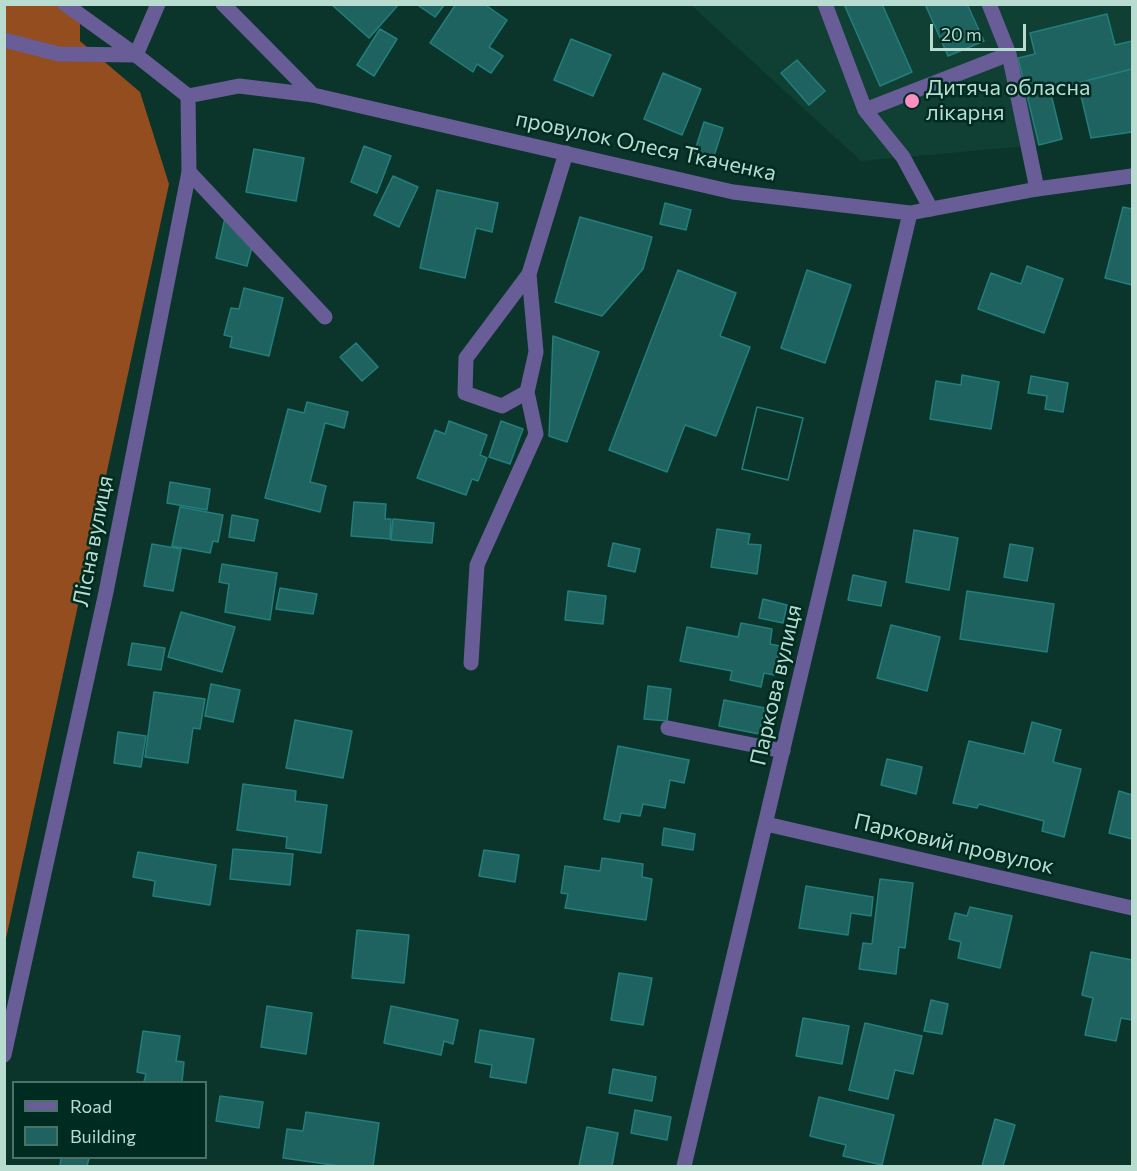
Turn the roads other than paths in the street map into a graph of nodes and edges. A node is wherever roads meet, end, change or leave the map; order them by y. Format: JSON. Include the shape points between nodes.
{"nodes":[{"id":1,"x":65,"y":4,"type":"edge"},
{"id":2,"x":158,"y":4,"type":"edge"},
{"id":3,"x":223,"y":4,"type":"edge"},
{"id":4,"x":825,"y":4,"type":"edge"},
{"id":5,"x":989,"y":4,"type":"edge"},
{"id":6,"x":4,"y":40,"type":"edge"},
{"id":7,"x":1009,"y":54,"type":"junction"},
{"id":8,"x":136,"y":55,"type":"junction"},
{"id":9,"x":314,"y":95,"type":"junction"},
{"id":10,"x":188,"y":96,"type":"junction"},
{"id":11,"x":865,"y":110,"type":"junction"},
{"id":12,"x":566,"y":153,"type":"junction"},
{"id":13,"x":189,"y":172,"type":"junction"},
{"id":14,"x":1132,"y":176,"type":"edge"},
{"id":15,"x":1037,"y":189,"type":"junction"},
{"id":16,"x":930,"y":209,"type":"junction"},
{"id":17,"x":910,"y":213,"type":"junction"},
{"id":18,"x":529,"y":274,"type":"junction"},
{"id":19,"x":325,"y":317,"type":"dead end"},
{"id":20,"x":527,"y":392,"type":"junction"},
{"id":21,"x":471,"y":663,"type":"dead end"},
{"id":22,"x":668,"y":728,"type":"dead end"},
{"id":23,"x":783,"y":751,"type":"junction"},
{"id":24,"x":766,"y":824,"type":"junction"},
{"id":25,"x":1132,"y":908,"type":"edge"},
{"id":26,"x":4,"y":1055,"type":"edge"},
{"id":27,"x":684,"y":1167,"type":"edge"}],
"edges":[{"from":1,"to":8,"type":"street"},
{"from":2,"to":8,"type":"street"},
{"from":3,"to":9,"type":"street"},
{"from":4,"to":11,"type":"street"},
{"from":5,"to":7,"type":"street"},
{"from":6,"to":8,"type":"street","via":[[59,54]]},
{"from":7,"to":11,"type":"street"},
{"from":7,"to":15,"type":"street"},
{"from":8,"to":10,"type":"street"},
{"from":9,"to":10,"type":"street","name":"провулок Олеся Ткаченка","via":[[239,86]]},
{"from":9,"to":12,"type":"street","name":"провулок Олеся Ткаченка"},
{"from":10,"to":13,"type":"street","name":"Лісна вулиця"},
{"from":11,"to":16,"type":"street","via":[[903,157]]},
{"from":12,"to":17,"type":"street","name":"провулок Олеся Ткаченка","via":[[733,192]]},
{"from":12,"to":18,"type":"street"},
{"from":13,"to":19,"type":"street"},
{"from":13,"to":26,"type":"street","name":"Лісна вулиця","via":[[106,592]]},
{"from":14,"to":15,"type":"street","name":"провулок Олеся Ткаченка"},
{"from":15,"to":16,"type":"street","name":"провулок Олеся Ткаченка"},
{"from":16,"to":17,"type":"street","name":"провулок Олеся Ткаченка"},
{"from":17,"to":23,"type":"street","name":"Паркова вулиця"},
{"from":18,"to":20,"type":"street","via":[[536,352]]},
{"from":18,"to":20,"type":"street","via":[[466,358],[465,393],[502,406]]},
{"from":20,"to":21,"type":"street","via":[[536,434],[477,565]]},
{"from":22,"to":23,"type":"street"},
{"from":23,"to":24,"type":"street","name":"Паркова вулиця"},
{"from":24,"to":25,"type":"street","name":"Парковий провулок"},
{"from":24,"to":27,"type":"street","name":"Паркова вулиця"}]}
